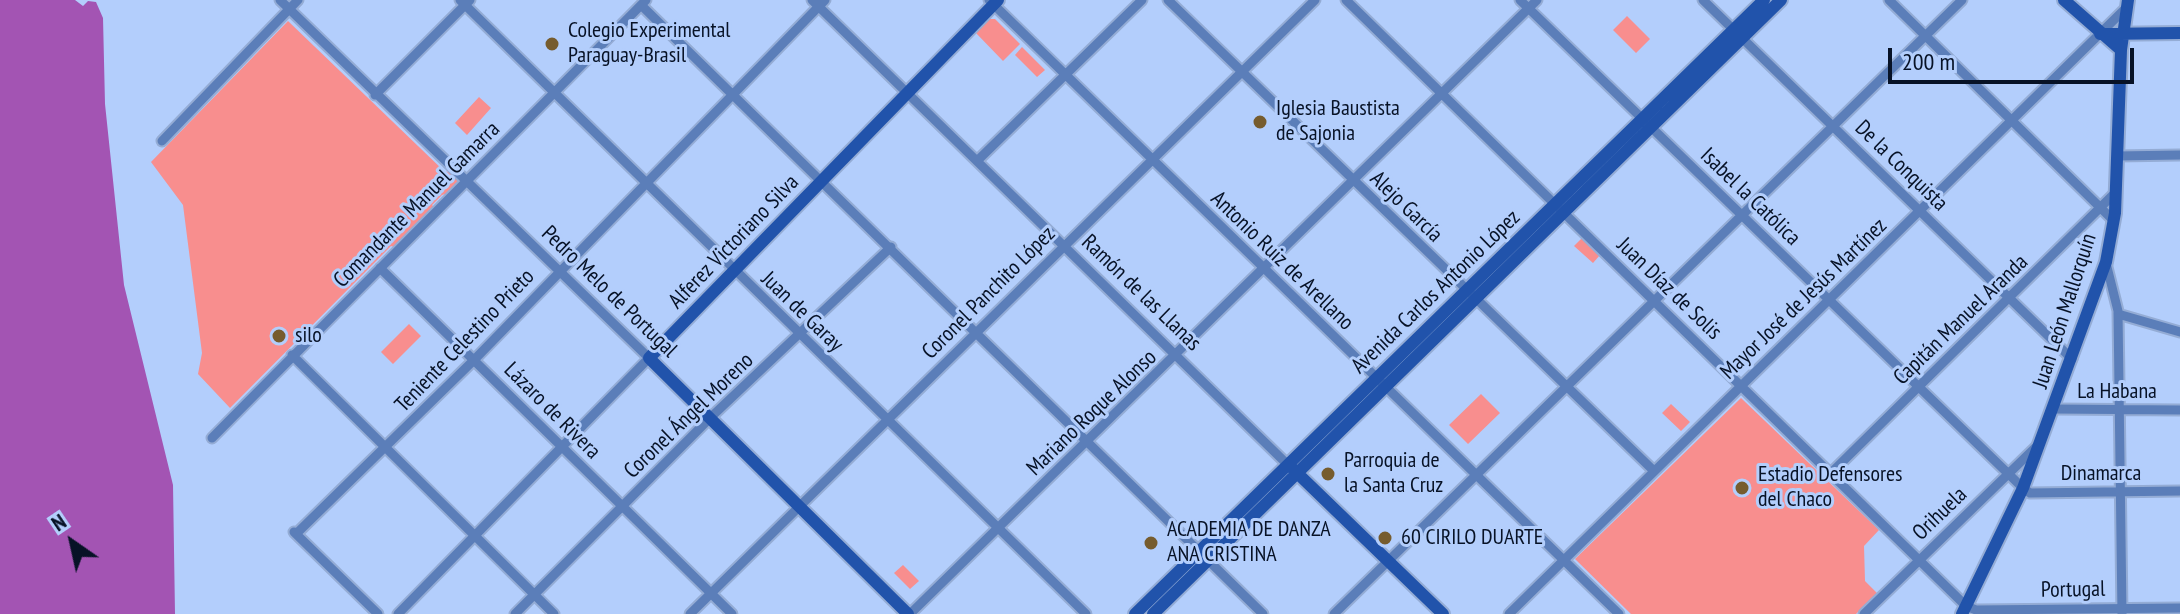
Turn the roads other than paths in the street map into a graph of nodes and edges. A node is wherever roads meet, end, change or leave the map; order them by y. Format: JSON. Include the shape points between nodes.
{"nodes":[{"id":1,"x":280,"y":0,"type":"edge"},
{"id":2,"x":298,"y":0,"type":"edge"},
{"id":3,"x":1142,"y":0,"type":"edge"},
{"id":4,"x":1168,"y":0,"type":"edge"},
{"id":5,"x":1315,"y":0,"type":"edge"},
{"id":6,"x":1346,"y":0,"type":"edge"},
{"id":7,"x":1520,"y":0,"type":"edge"},
{"id":8,"x":1537,"y":0,"type":"edge"},
{"id":9,"x":1703,"y":0,"type":"edge"},
{"id":10,"x":1764,"y":0,"type":"edge"},
{"id":11,"x":1781,"y":0,"type":"edge"},
{"id":12,"x":1889,"y":0,"type":"edge"},
{"id":13,"x":1962,"y":0,"type":"edge"},
{"id":14,"x":2064,"y":0,"type":"edge"},
{"id":15,"x":465,"y":2,"type":"edge"},
{"id":16,"x":644,"y":2,"type":"edge"},
{"id":17,"x":819,"y":2,"type":"edge"},
{"id":18,"x":994,"y":2,"type":"edge"},
{"id":19,"x":2126,"y":5,"type":"edge"},
{"id":20,"x":289,"y":9,"type":"junction"},
{"id":21,"x":1529,"y":9,"type":"junction"},
{"id":22,"x":2180,"y":33,"type":"edge"},
{"id":23,"x":1738,"y":34,"type":"junction"},
{"id":24,"x":2100,"y":34,"type":"junction"},
{"id":25,"x":2123,"y":34,"type":"junction"},
{"id":26,"x":1926,"y":36,"type":"junction"},
{"id":27,"x":2121,"y":50,"type":"junction"},
{"id":28,"x":1241,"y":71,"type":"junction"},
{"id":29,"x":1065,"y":75,"type":"junction"},
{"id":30,"x":553,"y":93,"type":"junction"},
{"id":31,"x":732,"y":94,"type":"junction"},
{"id":32,"x":908,"y":94,"type":"junction"},
{"id":33,"x":1443,"y":94,"type":"junction"},
{"id":34,"x":375,"y":95,"type":"junction"},
{"id":35,"x":2013,"y":120,"type":"junction"},
{"id":36,"x":1648,"y":122,"type":"junction"},
{"id":37,"x":1833,"y":126,"type":"junction"},
{"id":38,"x":162,"y":141,"type":"dead end"},
{"id":39,"x":2180,"y":155,"type":"edge"},
{"id":40,"x":2117,"y":156,"type":"junction"},
{"id":41,"x":1152,"y":159,"type":"junction"},
{"id":42,"x":977,"y":161,"type":"junction"},
{"id":43,"x":823,"y":179,"type":"junction"},
{"id":44,"x":1354,"y":181,"type":"junction"},
{"id":45,"x":466,"y":182,"type":"junction"},
{"id":46,"x":647,"y":182,"type":"junction"},
{"id":47,"x":2116,"y":192,"type":"junction"},
{"id":48,"x":1560,"y":208,"type":"junction"},
{"id":49,"x":2100,"y":208,"type":"junction"},
{"id":50,"x":1920,"y":210,"type":"junction"},
{"id":51,"x":1743,"y":215,"type":"junction"},
{"id":52,"x":2114,"y":221,"type":"junction"},
{"id":53,"x":1063,"y":245,"type":"junction"},
{"id":54,"x":891,"y":247,"type":"junction"},
{"id":55,"x":2106,"y":263,"type":"junction"},
{"id":56,"x":380,"y":268,"type":"junction"},
{"id":57,"x":1265,"y":269,"type":"junction"},
{"id":58,"x":558,"y":271,"type":"junction"},
{"id":59,"x":734,"y":271,"type":"junction"},
{"id":60,"x":1471,"y":295,"type":"junction"},
{"id":61,"x":2009,"y":298,"type":"junction"},
{"id":62,"x":1829,"y":299,"type":"junction"},
{"id":63,"x":1655,"y":301,"type":"junction"},
{"id":64,"x":2118,"y":313,"type":"junction"},
{"id":65,"x":976,"y":331,"type":"junction"},
{"id":66,"x":2180,"y":332,"type":"edge"},
{"id":67,"x":801,"y":335,"type":"junction"},
{"id":68,"x":292,"y":355,"type":"junction"},
{"id":69,"x":1176,"y":355,"type":"junction"},
{"id":70,"x":649,"y":358,"type":"junction"},
{"id":71,"x":2072,"y":359,"type":"junction"},
{"id":72,"x":474,"y":360,"type":"junction"},
{"id":73,"x":1381,"y":382,"type":"junction"},
{"id":74,"x":1565,"y":384,"type":"junction"},
{"id":75,"x":1742,"y":385,"type":"junction"},
{"id":76,"x":1919,"y":387,"type":"junction"},
{"id":77,"x":2054,"y":409,"type":"junction"},
{"id":78,"x":2120,"y":410,"type":"junction"},
{"id":79,"x":2180,"y":410,"type":"edge"},
{"id":80,"x":710,"y":418,"type":"junction"},
{"id":81,"x":887,"y":419,"type":"junction"},
{"id":82,"x":213,"y":437,"type":"dead end"},
{"id":83,"x":1089,"y":441,"type":"junction"},
{"id":84,"x":2042,"y":441,"type":"junction"},
{"id":85,"x":386,"y":447,"type":"junction"},
{"id":86,"x":562,"y":447,"type":"junction"},
{"id":87,"x":1293,"y":469,"type":"junction"},
{"id":88,"x":1654,"y":471,"type":"junction"},
{"id":89,"x":1475,"y":473,"type":"junction"},
{"id":90,"x":1831,"y":473,"type":"junction"},
{"id":91,"x":2008,"y":474,"type":"junction"},
{"id":92,"x":2023,"y":488,"type":"junction"},
{"id":93,"x":2180,"y":491,"type":"edge"},
{"id":94,"x":2121,"y":492,"type":"junction"},
{"id":95,"x":622,"y":506,"type":"junction"},
{"id":96,"x":799,"y":506,"type":"junction"},
{"id":97,"x":999,"y":528,"type":"junction"},
{"id":98,"x":476,"y":535,"type":"junction"},
{"id":99,"x":1203,"y":556,"type":"junction"},
{"id":100,"x":1564,"y":560,"type":"junction"},
{"id":101,"x":1920,"y":560,"type":"junction"},
{"id":102,"x":1389,"y":561,"type":"junction"},
{"id":103,"x":711,"y":594,"type":"junction"},
{"id":104,"x":534,"y":595,"type":"junction"},
{"id":105,"x":2180,"y":608,"type":"edge"},
{"id":106,"x":1970,"y":611,"type":"edge"},
{"id":107,"x":2122,"y":611,"type":"edge"},
{"id":108,"x":378,"y":614,"type":"edge"},
{"id":109,"x":398,"y":614,"type":"edge"},
{"id":110,"x":515,"y":614,"type":"edge"},
{"id":111,"x":554,"y":614,"type":"edge"},
{"id":112,"x":690,"y":614,"type":"edge"},
{"id":113,"x":732,"y":614,"type":"edge"},
{"id":114,"x":909,"y":614,"type":"edge"},
{"id":115,"x":1086,"y":614,"type":"edge"},
{"id":116,"x":1135,"y":614,"type":"edge"},
{"id":117,"x":1153,"y":614,"type":"edge"},
{"id":118,"x":1263,"y":614,"type":"edge"},
{"id":119,"x":1334,"y":614,"type":"edge"},
{"id":120,"x":1443,"y":614,"type":"edge"},
{"id":121,"x":1509,"y":614,"type":"edge"},
{"id":122,"x":1619,"y":614,"type":"edge"},
{"id":123,"x":1864,"y":614,"type":"edge"}],
"edges":[{"from":1,"to":20,"type":"street","name":"Pedro Melo de Portugal"},
{"from":2,"to":20,"type":"street"},
{"from":3,"to":29,"type":"street"},
{"from":4,"to":28,"type":"street","name":"Alejo García"},
{"from":5,"to":28,"type":"street","name":"Coronel Panchito López"},
{"from":6,"to":33,"type":"street","name":"Juan Díaz de Solis"},
{"from":7,"to":21,"type":"street","name":"Isabel la Católica"},
{"from":8,"to":21,"type":"street","name":"Mariano Roque Alonso"},
{"from":9,"to":23,"type":"street","name":"De la Conquista"},
{"from":10,"to":23,"type":"street","name":"Avenida Carlos Antonio López"},
{"from":11,"to":23,"type":"street","name":"Avenida Carlos Antonio López"},
{"from":12,"to":26,"type":"street"},
{"from":13,"to":26,"type":"street"},
{"from":14,"to":24,"type":"street"},
{"from":15,"to":30,"type":"street","name":"Juan de Garay"},
{"from":15,"to":34,"type":"street"},
{"from":16,"to":30,"type":"street","name":"Comandante Manuel Gamarra"},
{"from":16,"to":31,"type":"street"},
{"from":17,"to":31,"type":"street","name":"Teniente Celestino Prieto"},
{"from":17,"to":32,"type":"street","name":"Ramón de las Llanas"},
{"from":18,"to":29,"type":"street","name":"Antonio Ruiz de Arellano"},
{"from":18,"to":32,"type":"street","name":"Alferez Victoriano Silva"},
{"from":19,"to":24,"type":"street","name":"Mayor José de Jesús Martínez"},
{"from":19,"to":25,"type":"street","name":"Juan León Mallorquín"},
{"from":20,"to":34,"type":"street","name":"Pedro Melo de Portugal"},
{"from":20,"to":38,"type":"street"},
{"from":21,"to":33,"type":"street","name":"Mariano Roque Alonso"},
{"from":21,"to":36,"type":"street","name":"Isabel la Católica"},
{"from":22,"to":25,"type":"street"},
{"from":23,"to":36,"type":"street","name":"Avenida Carlos Antonio López"},
{"from":23,"to":37,"type":"street","name":"De la Conquista"},
{"from":24,"to":25,"type":"street"},
{"from":24,"to":27,"type":"street"},
{"from":24,"to":35,"type":"street","name":"Mayor José de Jesús Martínez"},
{"from":25,"to":27,"type":"street","name":"Juan León Mallorquín"},
{"from":26,"to":35,"type":"street"},
{"from":26,"to":37,"type":"street"},
{"from":27,"to":40,"type":"street","name":"Juan León Mallorquín"},
{"from":28,"to":41,"type":"street","name":"Coronel Panchito López"},
{"from":28,"to":44,"type":"street","name":"Alejo García"},
{"from":29,"to":41,"type":"street","name":"Antonio Ruiz de Arellano"},
{"from":29,"to":42,"type":"street"},
{"from":30,"to":45,"type":"street","name":"Comandante Manuel Gamarra"},
{"from":30,"to":46,"type":"street","name":"Juan de Garay"},
{"from":31,"to":43,"type":"street"},
{"from":31,"to":46,"type":"street","name":"Teniente Celestino Prieto"},
{"from":32,"to":42,"type":"street","name":"Ramón de las Llanas"},
{"from":32,"to":43,"type":"street","name":"Alferez Victoriano Silva"},
{"from":33,"to":44,"type":"street","name":"Mariano Roque Alonso"},
{"from":33,"to":48,"type":"street","name":"Juan Díaz de Solis"},
{"from":34,"to":45,"type":"street","name":"Pedro Melo de Portugal"},
{"from":35,"to":49,"type":"street"},
{"from":35,"to":50,"type":"street","name":"Mayor José de Jesús Martínez"},
{"from":36,"to":48,"type":"street","name":"Avenida Carlos Antonio López"},
{"from":36,"to":51,"type":"street","name":"Isabel la Católica"},
{"from":37,"to":50,"type":"street","name":"De la Conquista"},
{"from":37,"to":51,"type":"street"},
{"from":39,"to":40,"type":"street"},
{"from":40,"to":47,"type":"street","name":"Juan León Mallorquín"},
{"from":41,"to":53,"type":"street","name":"Coronel Panchito López"},
{"from":41,"to":57,"type":"street","name":"Antonio Ruiz de Arellano"},
{"from":42,"to":53,"type":"street","name":"Ramón de las Llanas"},
{"from":43,"to":54,"type":"street"},
{"from":43,"to":59,"type":"street","name":"Alferez Victoriano Silva"},
{"from":44,"to":57,"type":"street","name":"Mariano Roque Alonso"},
{"from":44,"to":60,"type":"street","name":"Alejo García"},
{"from":45,"to":56,"type":"street","name":"Comandante Manuel Gamarra"},
{"from":45,"to":58,"type":"street","name":"Pedro Melo de Portugal"},
{"from":46,"to":58,"type":"street","name":"Teniente Celestino Prieto"},
{"from":46,"to":59,"type":"street","name":"Juan de Garay"},
{"from":47,"to":49,"type":"street","name":"Capitán Manuel Aranda"},
{"from":47,"to":52,"type":"street","name":"Juan León Mallorquín"},
{"from":48,"to":60,"type":"street","name":"Avenida Carlos Antonio López"},
{"from":48,"to":63,"type":"street","name":"Juan Díaz de Solis"},
{"from":49,"to":52,"type":"street"},
{"from":49,"to":61,"type":"street","name":"Capitán Manuel Aranda"},
{"from":50,"to":61,"type":"street","name":"De la Conquista"},
{"from":50,"to":62,"type":"street","name":"Mayor José de Jesús Martínez"},
{"from":51,"to":62,"type":"street","name":"Isabel la Católica"},
{"from":51,"to":63,"type":"street"},
{"from":52,"to":55,"type":"street","name":"Juan León Mallorquín"},
{"from":53,"to":65,"type":"street","name":"Coronel Panchito López"},
{"from":53,"to":69,"type":"street","name":"Ramón de las Llanas"},
{"from":54,"to":65,"type":"street"},
{"from":54,"to":67,"type":"street","name":"Coronel Ángel Moreno"},
{"from":55,"to":64,"type":"street"},
{"from":55,"to":71,"type":"street","name":"Juan León Mallorquín"},
{"from":56,"to":68,"type":"street","name":"Comandante Manuel Gamarra"},
{"from":56,"to":72,"type":"street","name":"Lázaro de Rivera"},
{"from":57,"to":69,"type":"street","name":"Mariano Roque Alonso"},
{"from":57,"to":73,"type":"street","name":"Antonio Ruiz de Arellano"},
{"from":58,"to":70,"type":"street","name":"Pedro Melo de Portugal"},
{"from":58,"to":72,"type":"street","name":"Teniente Celestino Prieto"},
{"from":59,"to":67,"type":"street","name":"Juan de Garay"},
{"from":59,"to":70,"type":"street","name":"Alferez Victoriano Silva"},
{"from":60,"to":73,"type":"street","name":"Avenida Carlos Antonio López"},
{"from":60,"to":74,"type":"street","name":"Alejo García"},
{"from":61,"to":71,"type":"street","name":"De la Conquista"},
{"from":61,"to":76,"type":"street","name":"Capitán Manuel Aranda"},
{"from":62,"to":75,"type":"street","name":"Mayor José de Jesús Martínez"},
{"from":62,"to":76,"type":"street","name":"Isabel la Católica"},
{"from":63,"to":74,"type":"street"},
{"from":63,"to":75,"type":"street","name":"Juan Díaz de Solis"},
{"from":64,"to":66,"type":"street"},
{"from":64,"to":78,"type":"street"},
{"from":65,"to":81,"type":"street","name":"Coronel Panchito López"},
{"from":65,"to":83,"type":"street"},
{"from":67,"to":80,"type":"street","name":"Coronel Ángel Moreno"},
{"from":67,"to":81,"type":"street","name":"Juan de Garay"},
{"from":68,"to":82,"type":"street","name":"Comandante Manuel Gamarra"},
{"from":68,"to":85,"type":"street"},
{"from":69,"to":83,"type":"street","name":"Mariano Roque Alonso"},
{"from":69,"to":87,"type":"street","name":"Ramón de las Llanas"},
{"from":70,"to":80,"type":"street","name":"Pedro Melo de Portugal"},
{"from":70,"to":86,"type":"street","name":"Alferez Victoriano Silva"},
{"from":71,"to":77,"type":"street","name":"Juan León Mallorquín"},
{"from":72,"to":85,"type":"street","name":"Teniente Celestino Prieto"},
{"from":72,"to":86,"type":"street","name":"Lázaro de Rivera"},
{"from":73,"to":87,"type":"street","name":"Avenida Carlos Antonio López"},
{"from":73,"to":89,"type":"street","name":"Antonio Ruiz de Arellano"},
{"from":74,"to":88,"type":"street","name":"Alejo García"},
{"from":74,"to":89,"type":"street"},
{"from":75,"to":88,"type":"street","name":"Mayor José de Jesús Martínez"},
{"from":75,"to":90,"type":"street","name":"Juan Díaz de Solis"},
{"from":76,"to":90,"type":"street","name":"Capitán Manuel Aranda"},
{"from":76,"to":91,"type":"street","name":"Isabel la Católica"},
{"from":77,"to":78,"type":"street","name":"La Habana"},
{"from":77,"to":84,"type":"street","name":"Juan León Mallorquín"},
{"from":78,"to":79,"type":"street","name":"La Habana"},
{"from":78,"to":94,"type":"street"},
{"from":80,"to":95,"type":"street","name":"Coronel Ángel Moreno"},
{"from":80,"to":96,"type":"street","name":"Pedro Melo de Portugal"},
{"from":81,"to":96,"type":"street","name":"Coronel Panchito López"},
{"from":81,"to":97,"type":"street","name":"Juan de Garay"},
{"from":83,"to":97,"type":"street","name":"Mariano Roque Alonso"},
{"from":83,"to":99,"type":"street"},
{"from":84,"to":91,"type":"street","name":"Orihuela"},
{"from":84,"to":92,"type":"street","name":"Juan León Mallorquín"},
{"from":85,"to":98,"type":"street"},
{"from":85,"to":108,"type":"street","name":"Teniente Celestino Prieto","via":[[295,533]]},
{"from":86,"to":95,"type":"street","name":"Lázaro de Rivera"},
{"from":86,"to":98,"type":"street","name":"Alferez Victoriano Silva"},
{"from":87,"to":99,"type":"street","name":"Avenida Carlos Antonio López"},
{"from":87,"to":102,"type":"street","name":"Ramón de las Llanas"},
{"from":88,"to":100,"type":"street","name":"Mayor José de Jesús Martínez"},
{"from":89,"to":100,"type":"street","name":"Antonio Ruiz de Arellano"},
{"from":89,"to":102,"type":"street"},
{"from":90,"to":101,"type":"street","name":"Juan Díaz de Solis"},
{"from":91,"to":92,"type":"street","name":"Isabel la Católica"},
{"from":91,"to":101,"type":"street","name":"Orihuela"},
{"from":92,"to":94,"type":"street","name":"Dinamarca","via":[[2030,493]]},
{"from":92,"to":106,"type":"street","name":"Juan León Mallorquín"},
{"from":93,"to":94,"type":"street","name":"Dinamarca"},
{"from":94,"to":107,"type":"street"},
{"from":95,"to":103,"type":"street","name":"Lázaro de Rivera"},
{"from":95,"to":104,"type":"street","name":"Coronel Ángel Moreno"},
{"from":96,"to":103,"type":"street","name":"Coronel Panchito López"},
{"from":96,"to":114,"type":"street","name":"Pedro Melo de Portugal"},
{"from":97,"to":114,"type":"street","name":"Mariano Roque Alonso"},
{"from":97,"to":115,"type":"street","name":"Juan de Garay"},
{"from":98,"to":104,"type":"street"},
{"from":98,"to":109,"type":"street","name":"Alferez Victoriano Silva"},
{"from":99,"to":116,"type":"street","name":"Avenida Carlos Antonio López"},
{"from":99,"to":117,"type":"street","name":"Avenida Carlos Antonio López"},
{"from":99,"to":118,"type":"street"},
{"from":100,"to":121,"type":"street","name":"Mayor José de Jesús Martínez"},
{"from":100,"to":122,"type":"street","name":"Antonio Ruiz de Arellano"},
{"from":101,"to":106,"type":"street","name":"Juan Díaz de Solis"},
{"from":101,"to":123,"type":"street","name":"Orihuela"},
{"from":102,"to":119,"type":"street"},
{"from":102,"to":120,"type":"street","name":"Ramón de las Llanas"},
{"from":103,"to":112,"type":"street","name":"Coronel Panchito López"},
{"from":103,"to":113,"type":"street","name":"Lázaro de Rivera"},
{"from":104,"to":110,"type":"street","name":"Coronel Ángel Moreno"},
{"from":104,"to":111,"type":"street"},
{"from":105,"to":107,"type":"street","name":"Portugal"},
{"from":106,"to":107,"type":"street","name":"Portugal"}]}
